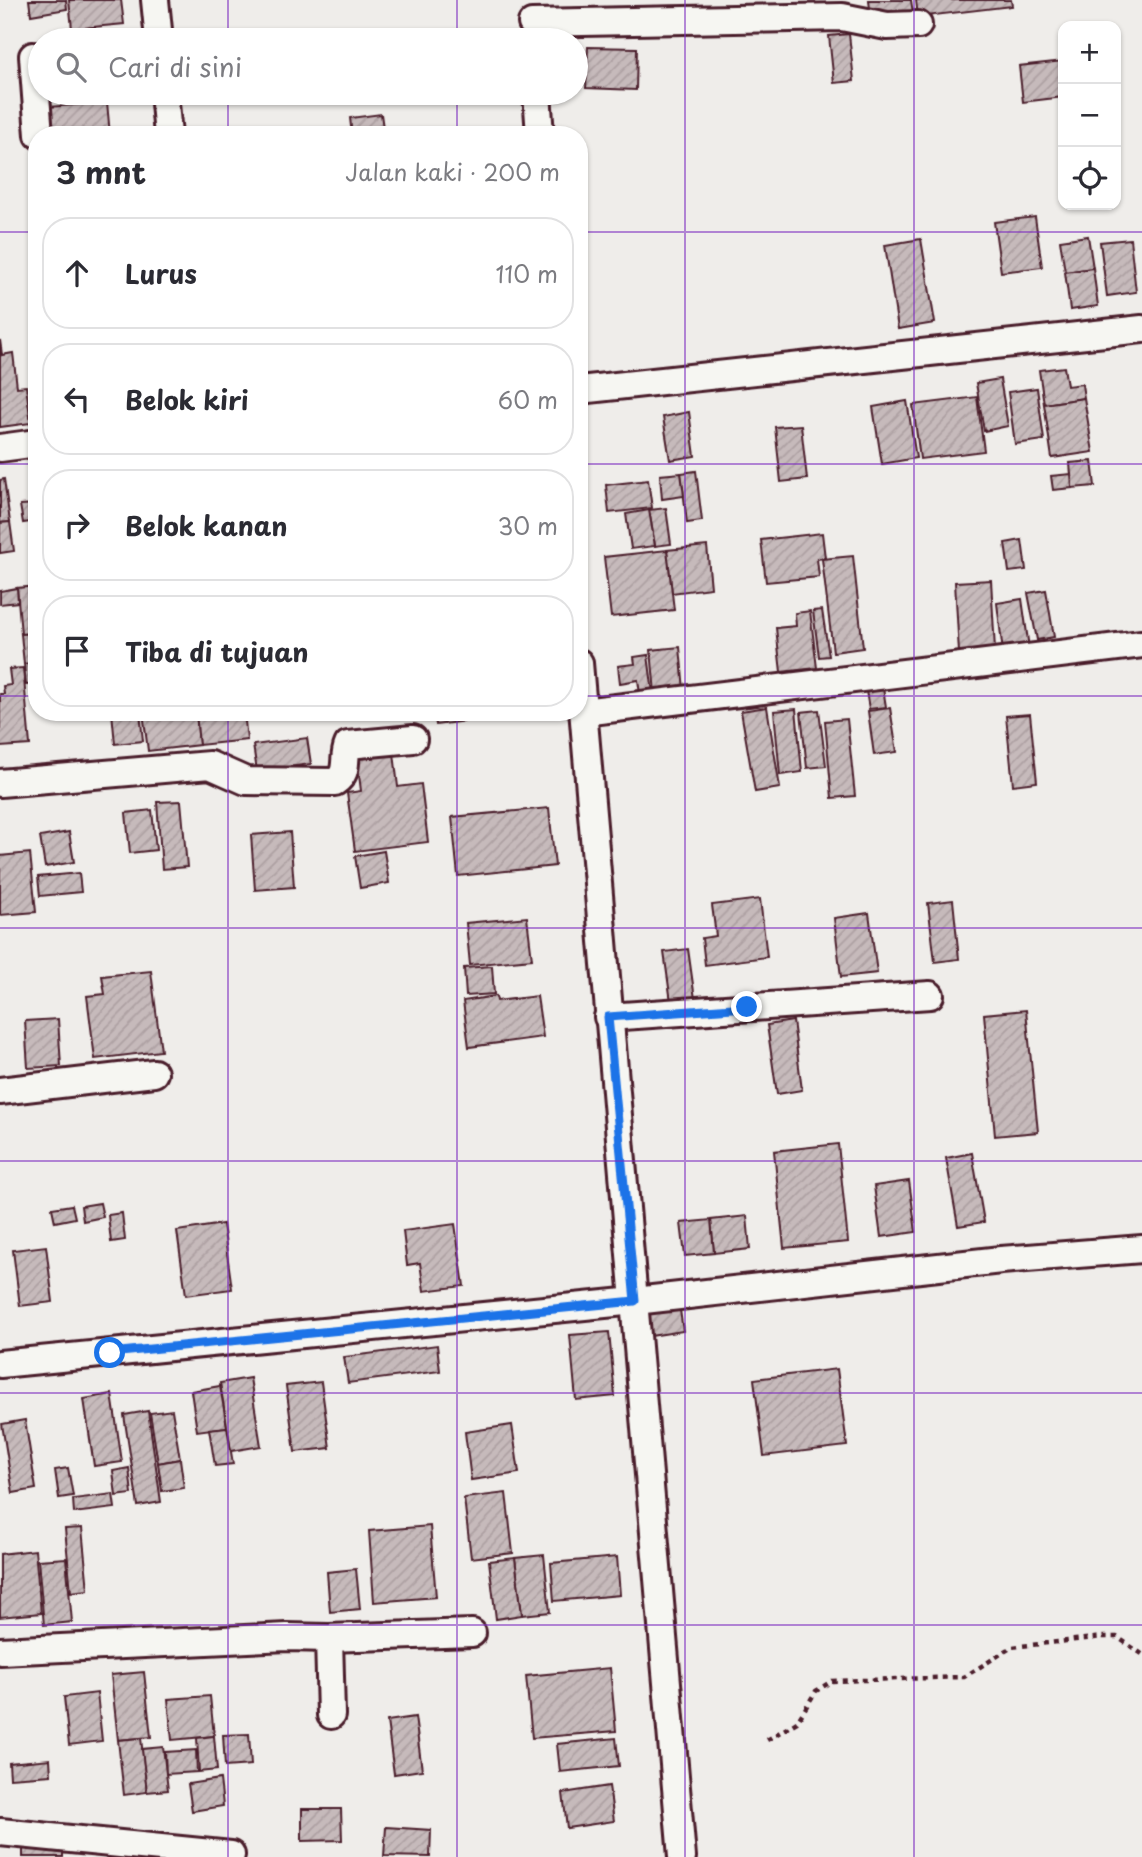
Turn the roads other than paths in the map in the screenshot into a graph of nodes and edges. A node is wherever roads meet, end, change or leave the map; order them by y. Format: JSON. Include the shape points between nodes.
{"nodes":[{"id":1,"x":155,"y":0,"type":"edge"},
{"id":2,"x":532,"y":21,"type":"edge"},
{"id":3,"x":918,"y":25,"type":"dead end"},
{"id":4,"x":158,"y":28,"type":"edge"},
{"id":5,"x":37,"y":105,"type":"edge"},
{"id":6,"x":165,"y":105,"type":"edge"},
{"id":7,"x":538,"y":105,"type":"edge"},
{"id":8,"x":38,"y":126,"type":"edge"},
{"id":9,"x":167,"y":126,"type":"edge"},
{"id":10,"x":539,"y":126,"type":"edge"},
{"id":11,"x":1142,"y":329,"type":"edge"},
{"id":12,"x":588,"y":389,"type":"edge"},
{"id":13,"x":28,"y":444,"type":"edge"},
{"id":14,"x":0,"y":448,"type":"edge"},
{"id":15,"x":1142,"y":644,"type":"edge"},
{"id":16,"x":588,"y":711,"type":"edge"},
{"id":17,"x":584,"y":721,"type":"edge"},
{"id":18,"x":414,"y":739,"type":"dead end"},
{"id":19,"x":0,"y":783,"type":"edge"},
{"id":20,"x":930,"y":995,"type":"dead end"},
{"id":21,"x":608,"y":1017,"type":"junction"},
{"id":22,"x":155,"y":1073,"type":"dead end"},
{"id":23,"x":0,"y":1091,"type":"edge"},
{"id":24,"x":1142,"y":1249,"type":"edge"},
{"id":25,"x":635,"y":1301,"type":"junction"},
{"id":26,"x":0,"y":1364,"type":"edge"},
{"id":27,"x":472,"y":1633,"type":"dead end"},
{"id":28,"x":329,"y":1638,"type":"junction"},
{"id":29,"x":0,"y":1651,"type":"edge"},
{"id":30,"x":331,"y":1715,"type":"dead end"},
{"id":31,"x":0,"y":1832,"type":"edge"},
{"id":32,"x":231,"y":1855,"type":"dead end"},
{"id":33,"x":682,"y":1857,"type":"edge"}],
"edges":[{"from":1,"to":4,"type":"street"},
{"from":2,"to":3,"type":"street","via":[[842,17],[887,26]]},
{"from":5,"to":8,"type":"street"},
{"from":6,"to":9,"type":"street"},
{"from":7,"to":10,"type":"street"},
{"from":11,"to":12,"type":"street"},
{"from":13,"to":14,"type":"street"},
{"from":15,"to":16,"type":"street"},
{"from":17,"to":21,"type":"street"},
{"from":18,"to":19,"type":"street","via":[[348,745],[347,766],[335,782],[247,781],[210,765]]},
{"from":20,"to":21,"type":"street"},
{"from":21,"to":25,"type":"street"},
{"from":22,"to":23,"type":"street"},
{"from":24,"to":25,"type":"street"},
{"from":25,"to":26,"type":"street"},
{"from":25,"to":33,"type":"street"},
{"from":27,"to":28,"type":"street"},
{"from":28,"to":29,"type":"street"},
{"from":28,"to":30,"type":"street"},
{"from":31,"to":32,"type":"street"}]}
